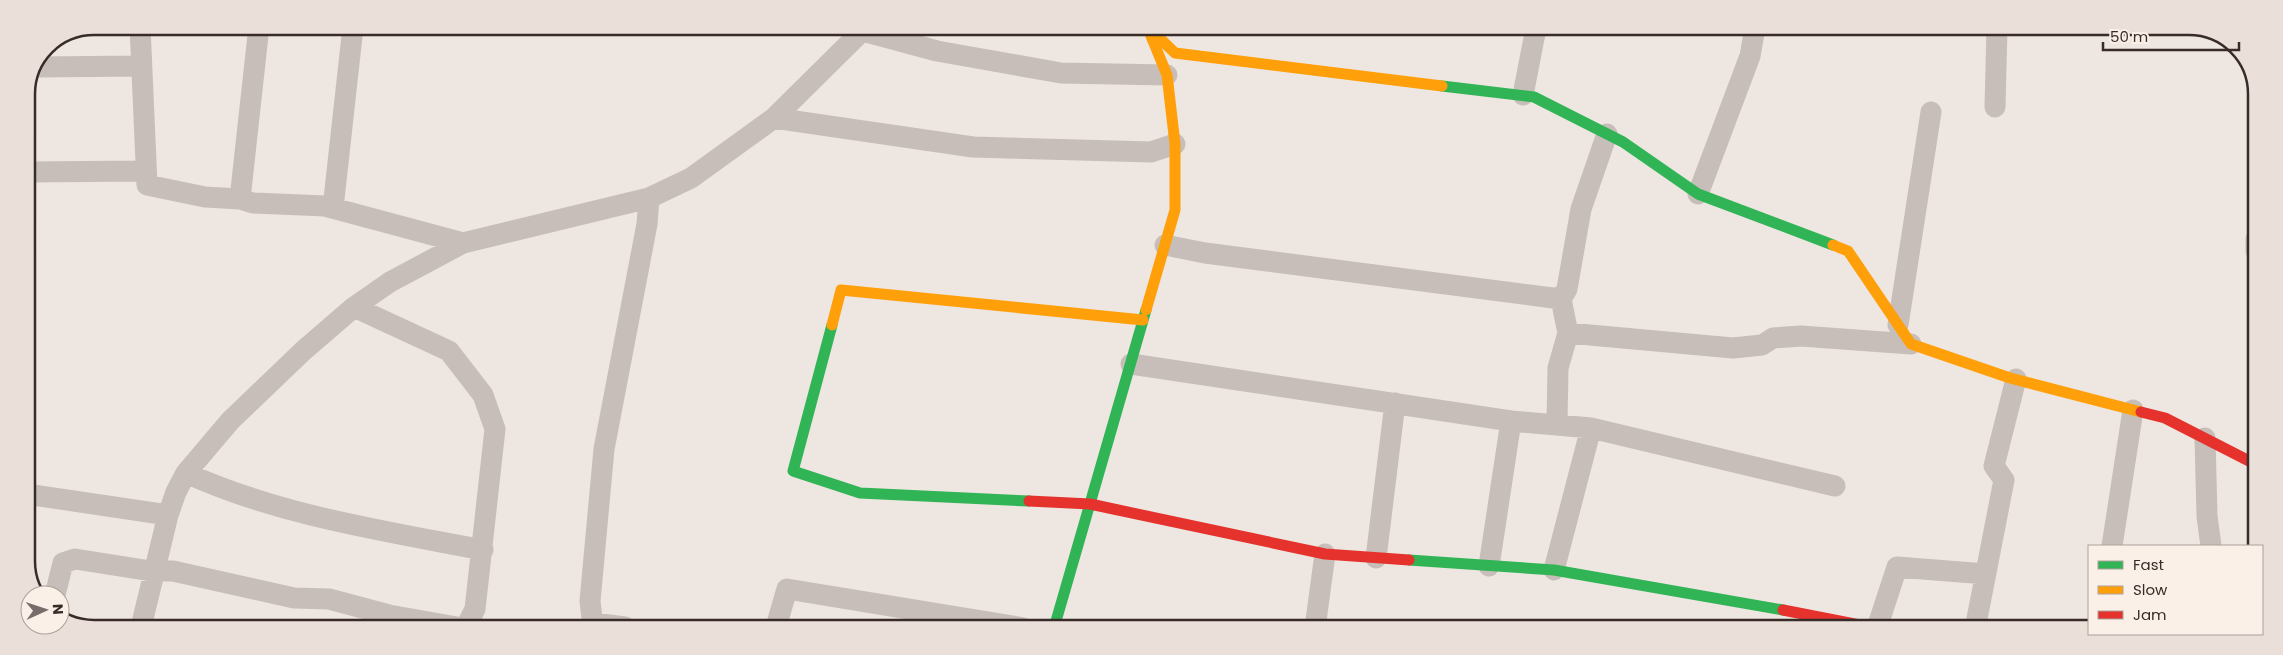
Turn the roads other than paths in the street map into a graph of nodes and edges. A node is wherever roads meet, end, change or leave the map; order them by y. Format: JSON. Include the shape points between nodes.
{"nodes":[{"id":1,"x":140,"y":35,"type":"edge"},
{"id":2,"x":258,"y":35,"type":"edge"},
{"id":3,"x":352,"y":35,"type":"edge"},
{"id":4,"x":858,"y":35,"type":"edge"},
{"id":5,"x":884,"y":35,"type":"edge"},
{"id":6,"x":1151,"y":35,"type":"edge"},
{"id":7,"x":1157,"y":35,"type":"edge"},
{"id":8,"x":1535,"y":35,"type":"edge"},
{"id":9,"x":1754,"y":35,"type":"edge"},
{"id":10,"x":1997,"y":35,"type":"edge"},
{"id":11,"x":141,"y":66,"type":"junction"},
{"id":12,"x":41,"y":67,"type":"edge"},
{"id":13,"x":1167,"y":74,"type":"junction"},
{"id":14,"x":1523,"y":96,"type":"junction"},
{"id":15,"x":1996,"y":107,"type":"dead end"},
{"id":16,"x":1931,"y":112,"type":"dead end"},
{"id":17,"x":774,"y":118,"type":"junction"},
{"id":18,"x":1607,"y":134,"type":"junction"},
{"id":19,"x":1175,"y":144,"type":"junction"},
{"id":20,"x":146,"y":170,"type":"junction"},
{"id":21,"x":35,"y":172,"type":"edge"},
{"id":22,"x":1698,"y":194,"type":"junction"},
{"id":23,"x":649,"y":198,"type":"junction"},
{"id":24,"x":240,"y":199,"type":"junction"},
{"id":25,"x":333,"y":208,"type":"junction"},
{"id":26,"x":463,"y":242,"type":"junction"},
{"id":27,"x":1165,"y":245,"type":"junction"},
{"id":28,"x":1561,"y":298,"type":"junction"},
{"id":29,"x":354,"y":307,"type":"junction"},
{"id":30,"x":1143,"y":320,"type":"junction"},
{"id":31,"x":1898,"y":325,"type":"junction"},
{"id":32,"x":1568,"y":333,"type":"junction"},
{"id":33,"x":1911,"y":344,"type":"junction"},
{"id":34,"x":1131,"y":364,"type":"junction"},
{"id":35,"x":2016,"y":380,"type":"junction"},
{"id":36,"x":1395,"y":403,"type":"junction"},
{"id":37,"x":2133,"y":410,"type":"junction"},
{"id":38,"x":1511,"y":421,"type":"junction"},
{"id":39,"x":1557,"y":423,"type":"junction"},
{"id":40,"x":1591,"y":428,"type":"junction"},
{"id":41,"x":2206,"y":438,"type":"junction"},
{"id":42,"x":2248,"y":460,"type":"edge"},
{"id":43,"x":186,"y":473,"type":"junction"},
{"id":44,"x":1835,"y":486,"type":"dead end"},
{"id":45,"x":35,"y":495,"type":"edge"},
{"id":46,"x":1090,"y":504,"type":"junction"},
{"id":47,"x":168,"y":515,"type":"junction"},
{"id":48,"x":2112,"y":545,"type":"edge"},
{"id":49,"x":2211,"y":545,"type":"edge"},
{"id":50,"x":482,"y":550,"type":"junction"},
{"id":51,"x":1325,"y":554,"type":"junction"},
{"id":52,"x":1376,"y":558,"type":"junction"},
{"id":53,"x":1489,"y":566,"type":"junction"},
{"id":54,"x":1554,"y":570,"type":"junction"},
{"id":55,"x":155,"y":571,"type":"junction"},
{"id":56,"x":1986,"y":574,"type":"junction"},
{"id":57,"x":57,"y":585,"type":"edge"},
{"id":58,"x":143,"y":620,"type":"edge"},
{"id":59,"x":417,"y":620,"type":"edge"},
{"id":60,"x":470,"y":620,"type":"edge"},
{"id":61,"x":592,"y":620,"type":"edge"},
{"id":62,"x":778,"y":620,"type":"edge"},
{"id":63,"x":975,"y":620,"type":"edge"},
{"id":64,"x":1056,"y":620,"type":"edge"},
{"id":65,"x":1316,"y":620,"type":"edge"},
{"id":66,"x":1844,"y":620,"type":"edge"},
{"id":67,"x":1879,"y":620,"type":"edge"},
{"id":68,"x":1977,"y":620,"type":"edge"}],
"edges":[{"from":1,"to":11,"type":"street"},
{"from":2,"to":24,"type":"street"},
{"from":3,"to":25,"type":"street"},
{"from":4,"to":17,"type":"street"},
{"from":5,"to":13,"type":"street","via":[[937,51],[1062,73]]},
{"from":6,"to":13,"type":"street"},
{"from":7,"to":14,"type":"street","via":[[1176,53]]},
{"from":8,"to":14,"type":"street"},
{"from":9,"to":22,"type":"street","via":[[1750,56]]},
{"from":10,"to":15,"type":"street"},
{"from":11,"to":12,"type":"street"},
{"from":11,"to":20,"type":"street"},
{"from":13,"to":19,"type":"street"},
{"from":14,"to":18,"type":"street","via":[[1534,97]]},
{"from":16,"to":31,"type":"street"},
{"from":17,"to":19,"type":"street","via":[[973,147],[1151,152]]},
{"from":17,"to":23,"type":"street","via":[[691,178]]},
{"from":18,"to":22,"type":"street"},
{"from":18,"to":28,"type":"street","via":[[1581,210],[1567,289]]},
{"from":19,"to":27,"type":"street","via":[[1175,210]]},
{"from":20,"to":21,"type":"street"},
{"from":20,"to":24,"type":"street","via":[[147,185],[205,197]]},
{"from":22,"to":31,"type":"street","via":[[1848,251]]},
{"from":23,"to":26,"type":"street"},
{"from":23,"to":61,"type":"street","via":[[647,224],[604,449],[590,602]]},
{"from":24,"to":25,"type":"street","via":[[253,203]]},
{"from":25,"to":26,"type":"street"},
{"from":26,"to":29,"type":"street","via":[[390,282]]},
{"from":27,"to":28,"type":"street","via":[[1205,253]]},
{"from":27,"to":30,"type":"street"},
{"from":28,"to":32,"type":"street"},
{"from":29,"to":43,"type":"street","via":[[230,421]]},
{"from":29,"to":50,"type":"street","via":[[449,351],[483,395],[495,429]]},
{"from":30,"to":34,"type":"street"},
{"from":30,"to":46,"type":"street","via":[[841,290],[793,471],[860,492]]},
{"from":31,"to":33,"type":"street"},
{"from":32,"to":33,"type":"street","via":[[1732,348],[1762,345],[1773,338],[1801,336]]},
{"from":32,"to":39,"type":"street","via":[[1558,368]]},
{"from":33,"to":35,"type":"street"},
{"from":34,"to":36,"type":"street"},
{"from":34,"to":46,"type":"street"},
{"from":35,"to":37,"type":"street"},
{"from":35,"to":56,"type":"street","via":[[1994,466],[2004,480]]},
{"from":36,"to":38,"type":"street"},
{"from":36,"to":52,"type":"street"},
{"from":37,"to":41,"type":"street","via":[[2165,418]]},
{"from":37,"to":48,"type":"street"},
{"from":38,"to":39,"type":"street"},
{"from":38,"to":53,"type":"street"},
{"from":39,"to":40,"type":"street"},
{"from":40,"to":44,"type":"street"},
{"from":40,"to":54,"type":"street"},
{"from":41,"to":42,"type":"street"},
{"from":41,"to":49,"type":"street"},
{"from":43,"to":47,"type":"street"},
{"from":43,"to":50,"type":"street","via":[[220,488],[342,523]]},
{"from":45,"to":47,"type":"street"},
{"from":46,"to":51,"type":"street"},
{"from":46,"to":64,"type":"street"},
{"from":47,"to":55,"type":"street"},
{"from":50,"to":60,"type":"street","via":[[475,609]]},
{"from":51,"to":52,"type":"street"},
{"from":51,"to":65,"type":"street"},
{"from":52,"to":53,"type":"street"},
{"from":53,"to":54,"type":"street"},
{"from":54,"to":66,"type":"street"},
{"from":55,"to":57,"type":"street","via":[[75,559],[62,563]]},
{"from":55,"to":58,"type":"street"},
{"from":55,"to":59,"type":"street","via":[[173,571],[294,598],[329,599]]},
{"from":56,"to":67,"type":"street","via":[[1897,567]]},
{"from":56,"to":68,"type":"street"},
{"from":62,"to":63,"type":"street","via":[[786,589]]}]}
